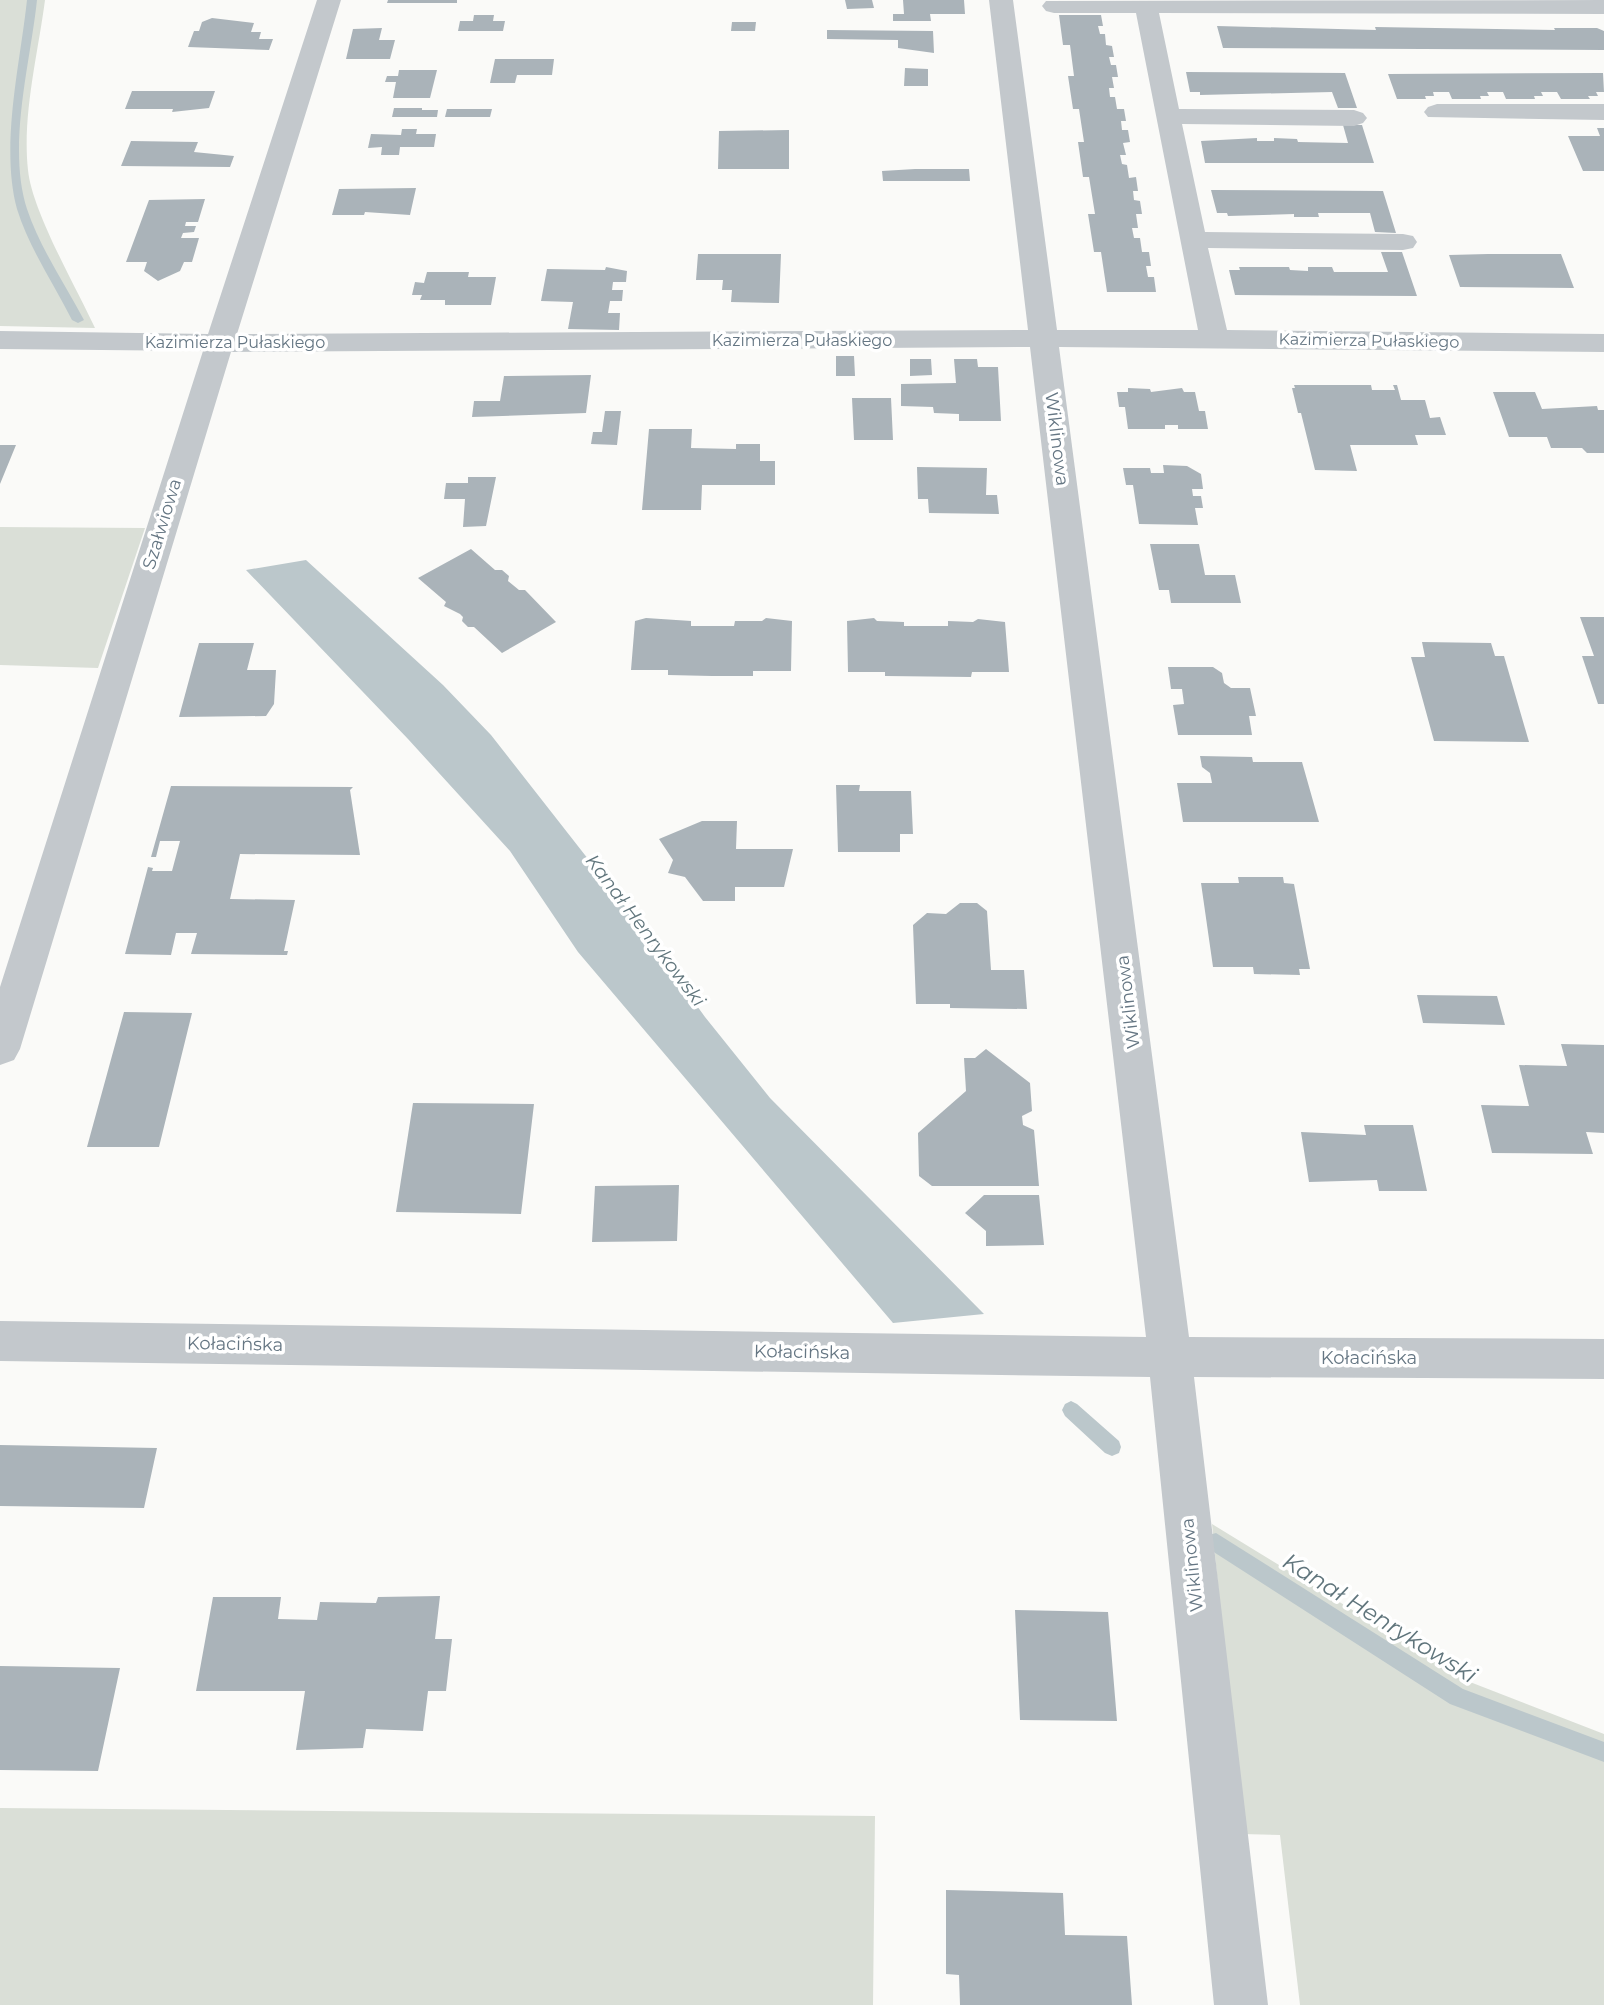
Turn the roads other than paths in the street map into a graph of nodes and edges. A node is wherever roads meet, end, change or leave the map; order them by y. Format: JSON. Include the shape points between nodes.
{"nodes":[{"id":1,"x":328,"y":0,"type":"edge"},
{"id":2,"x":1001,"y":0,"type":"edge"},
{"id":3,"x":1054,"y":6,"type":"dead end"},
{"id":4,"x":1146,"y":6,"type":"junction"},
{"id":5,"x":1604,"y":8,"type":"edge"},
{"id":6,"x":1437,"y":111,"type":"dead end"},
{"id":7,"x":1604,"y":112,"type":"edge"},
{"id":8,"x":1167,"y":116,"type":"junction"},
{"id":9,"x":1354,"y":118,"type":"dead end"},
{"id":10,"x":1193,"y":240,"type":"junction"},
{"id":11,"x":1403,"y":242,"type":"dead end"},
{"id":12,"x":1215,"y":338,"type":"junction"},
{"id":13,"x":0,"y":340,"type":"edge"},
{"id":14,"x":1044,"y":340,"type":"junction"},
{"id":15,"x":1604,"y":342,"type":"edge"},
{"id":16,"x":219,"y":343,"type":"junction"},
{"id":17,"x":0,"y":1049,"type":"edge"},
{"id":18,"x":0,"y":1341,"type":"edge"},
{"id":19,"x":1168,"y":1357,"type":"junction"},
{"id":20,"x":1604,"y":1359,"type":"edge"},
{"id":21,"x":1241,"y":2005,"type":"edge"}],
"edges":[{"from":1,"to":16,"type":"street","name":"Szałwiowa"},
{"from":2,"to":14,"type":"street","name":"Wiklinowa"},
{"from":3,"to":4,"type":"street"},
{"from":4,"to":5,"type":"street"},
{"from":4,"to":8,"type":"street"},
{"from":6,"to":7,"type":"street"},
{"from":8,"to":9,"type":"street"},
{"from":8,"to":10,"type":"street"},
{"from":10,"to":11,"type":"street"},
{"from":10,"to":12,"type":"street"},
{"from":12,"to":14,"type":"street","name":"Kazimierza Pułaskiego"},
{"from":12,"to":15,"type":"street","name":"Kazimierza Pułaskiego"},
{"from":13,"to":16,"type":"street","name":"Kazimierza Pułaskiego"},
{"from":14,"to":16,"type":"street","name":"Kazimierza Pułaskiego"},
{"from":14,"to":19,"type":"street","name":"Wiklinowa"},
{"from":16,"to":17,"type":"street","name":"Szałwiowa"},
{"from":18,"to":19,"type":"street","name":"Kołacińska"},
{"from":19,"to":20,"type":"street","name":"Kołacińska"},
{"from":19,"to":21,"type":"street","name":"Wiklinowa"}]}
